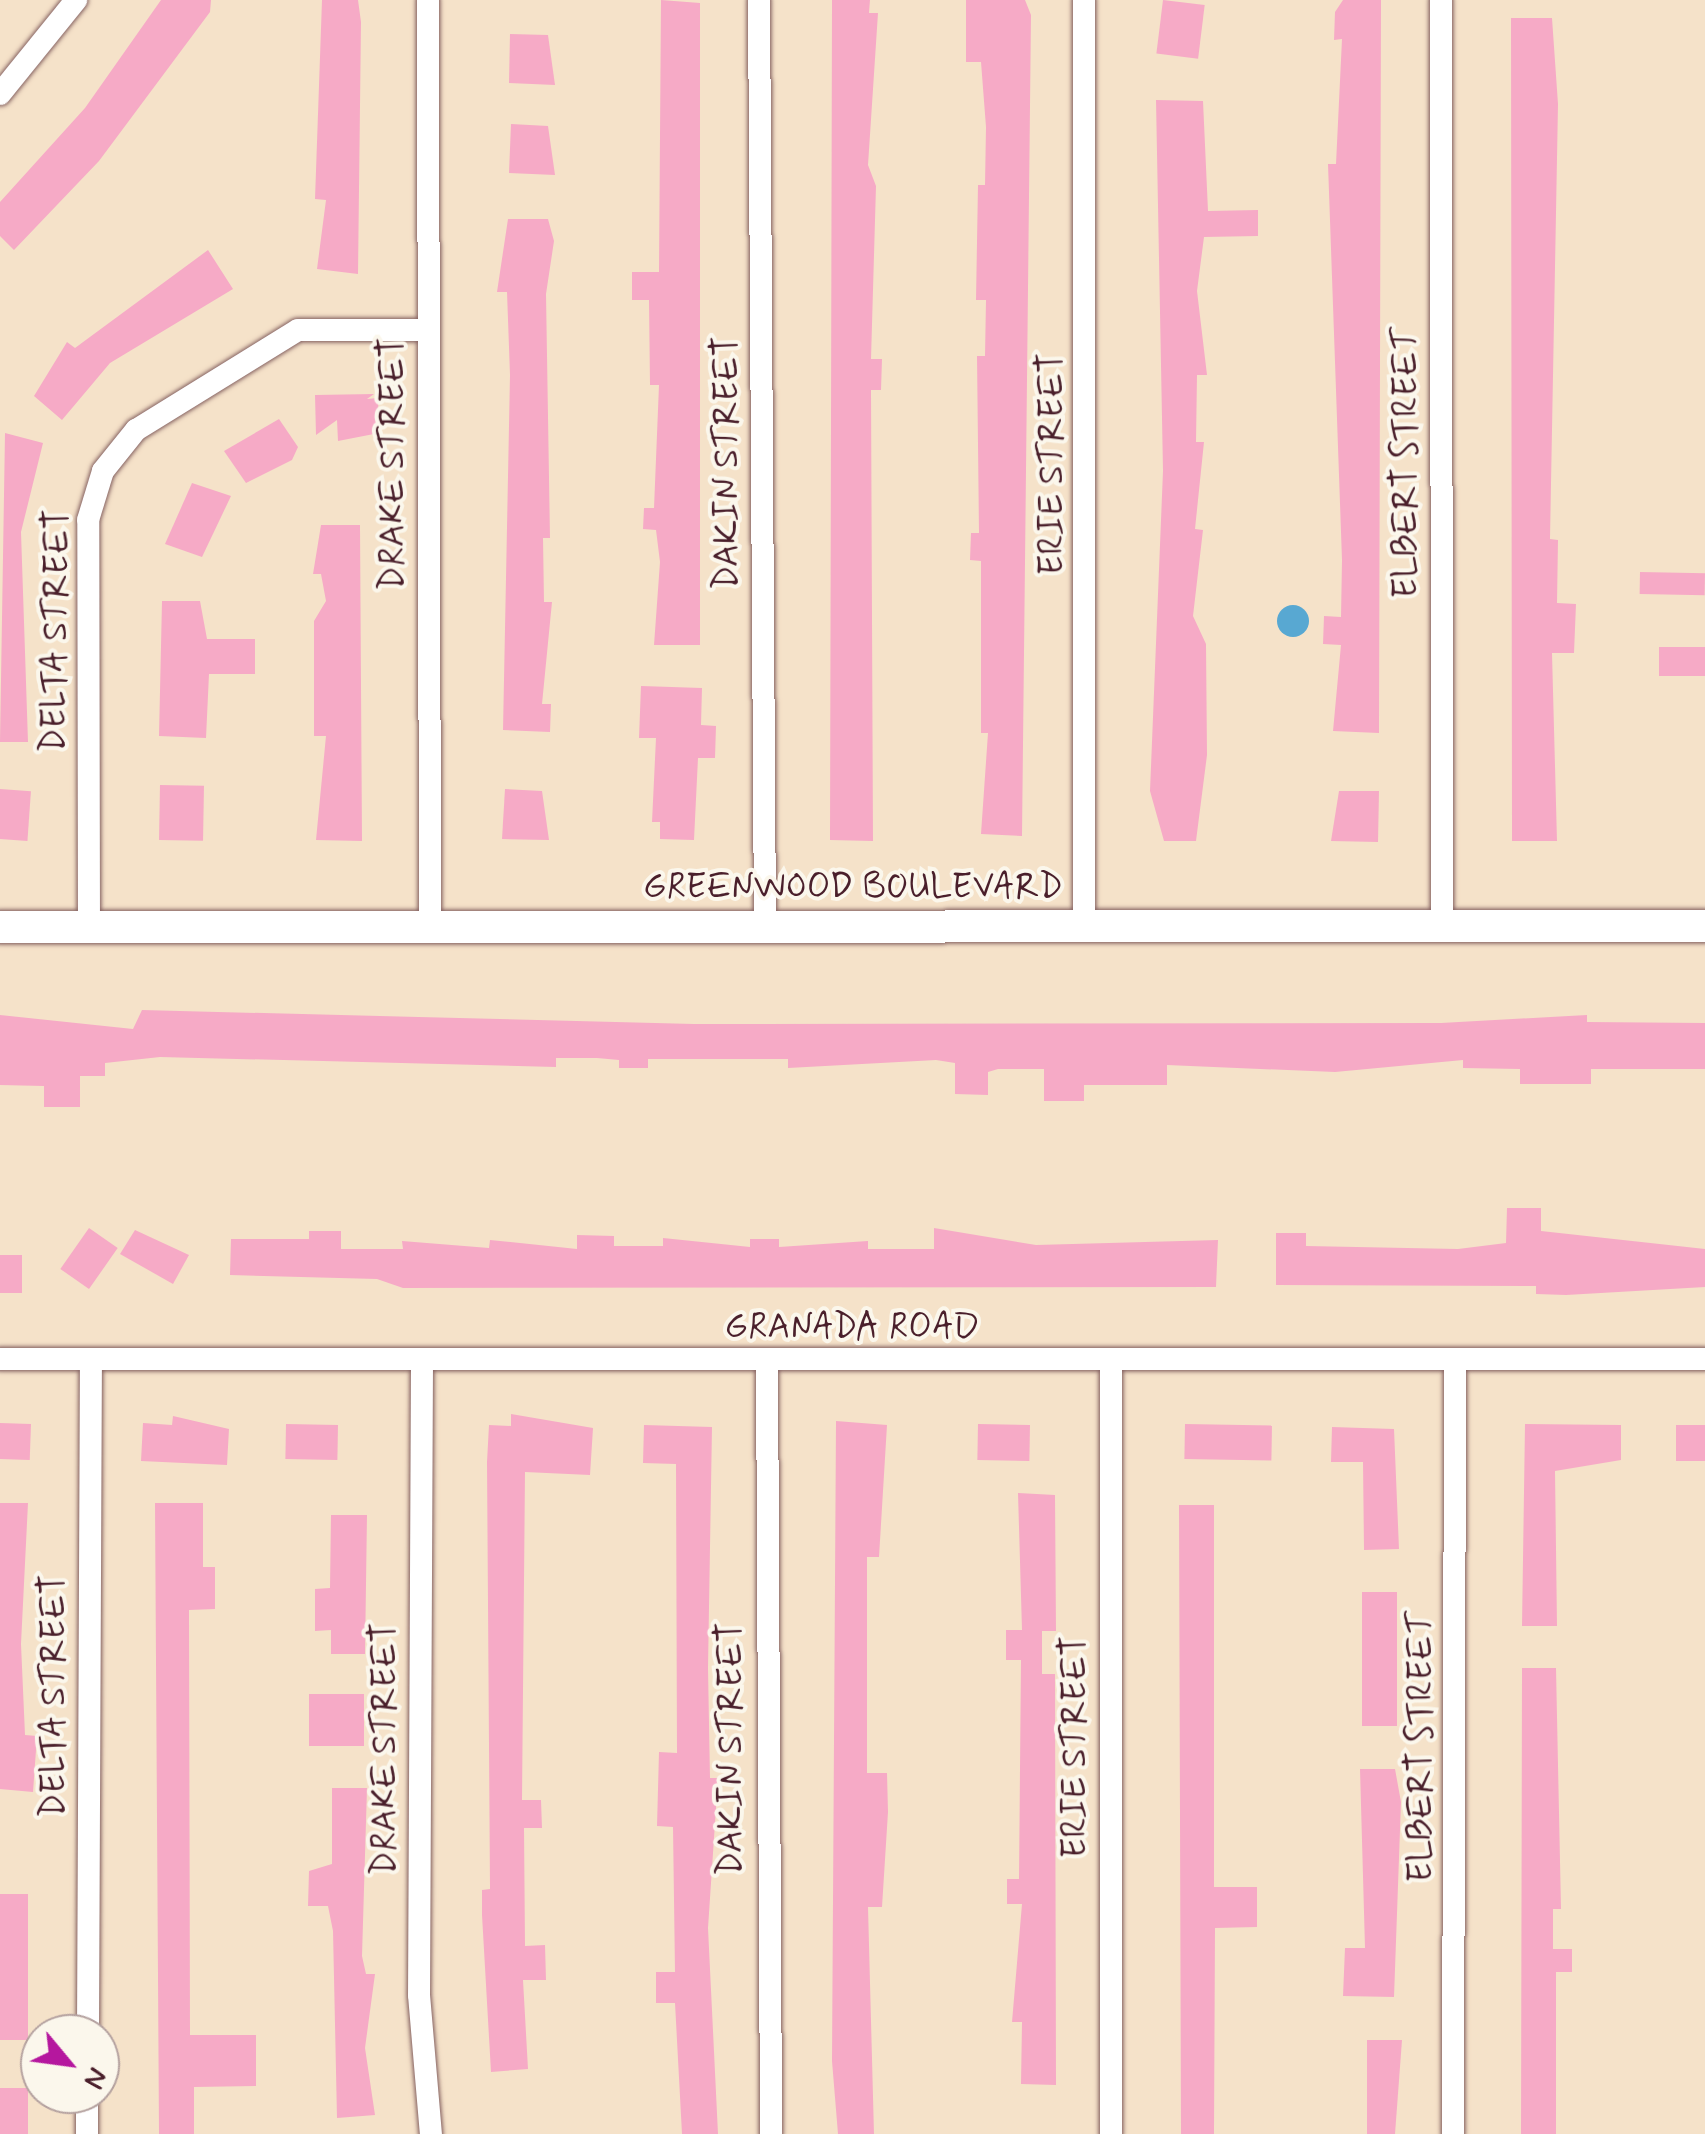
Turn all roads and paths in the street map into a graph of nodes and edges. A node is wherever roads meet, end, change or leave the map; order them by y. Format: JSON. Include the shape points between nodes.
{"nodes":[{"id":1,"x":76,"y":0,"type":"edge"},
{"id":2,"x":428,"y":0,"type":"edge"},
{"id":3,"x":759,"y":0,"type":"edge"},
{"id":4,"x":1084,"y":0,"type":"edge"},
{"id":5,"x":1440,"y":0,"type":"edge"},
{"id":6,"x":0,"y":94,"type":"edge"},
{"id":7,"x":427,"y":330,"type":"junction"},
{"id":8,"x":765,"y":926,"type":"junction"},
{"id":9,"x":1442,"y":926,"type":"junction"},
{"id":10,"x":1705,"y":926,"type":"edge"},
{"id":11,"x":0,"y":927,"type":"edge"},
{"id":12,"x":1084,"y":927,"type":"junction"},
{"id":13,"x":89,"y":928,"type":"junction"},
{"id":14,"x":430,"y":928,"type":"junction"},
{"id":15,"x":0,"y":1359,"type":"edge"},
{"id":16,"x":91,"y":1359,"type":"junction"},
{"id":17,"x":1705,"y":1359,"type":"edge"},
{"id":18,"x":1111,"y":1361,"type":"junction"},
{"id":19,"x":1455,"y":1361,"type":"junction"},
{"id":20,"x":422,"y":1363,"type":"junction"},
{"id":21,"x":767,"y":1363,"type":"junction"},
{"id":22,"x":88,"y":2014,"type":"edge"},
{"id":23,"x":431,"y":2134,"type":"edge"},
{"id":24,"x":770,"y":2134,"type":"edge"},
{"id":25,"x":1110,"y":2134,"type":"edge"},
{"id":26,"x":1453,"y":2134,"type":"edge"}],
"edges":[{"from":1,"to":6,"type":"street"},
{"from":2,"to":7,"type":"street","name":"DRAKE STREET"},
{"from":3,"to":8,"type":"street","name":"DAKIN STREET"},
{"from":4,"to":12,"type":"street","name":"ERIE STREET"},
{"from":5,"to":9,"type":"street","name":"ELBERT STREET"},
{"from":7,"to":13,"type":"street","name":"DELTA STREET","via":[[298,330],[136,430],[103,472],[88,520]]},
{"from":7,"to":14,"type":"street","name":"DRAKE STREET"},
{"from":8,"to":12,"type":"street","name":"GREENWOOD BOULEVARD"},
{"from":8,"to":14,"type":"street","name":"GREENWOOD BOULEVARD"},
{"from":9,"to":10,"type":"street","name":"GREENWOOD BOULEVARD"},
{"from":9,"to":12,"type":"street","name":"GREENWOOD BOULEVARD"},
{"from":11,"to":13,"type":"street","name":"GREENWOOD BOULEVARD"},
{"from":13,"to":14,"type":"street","name":"GREENWOOD BOULEVARD"},
{"from":15,"to":16,"type":"street","name":"GRANADA ROAD"},
{"from":16,"to":20,"type":"street","name":"GRANADA ROAD"},
{"from":16,"to":22,"type":"street","name":"DELTA STREET"},
{"from":17,"to":19,"type":"street","name":"GRANADA ROAD"},
{"from":18,"to":19,"type":"street","name":"GRANADA ROAD"},
{"from":18,"to":21,"type":"street","name":"GRANADA ROAD"},
{"from":18,"to":25,"type":"street","name":"ERIE STREET"},
{"from":19,"to":26,"type":"street","name":"ELBERT STREET"},
{"from":20,"to":21,"type":"street","name":"GRANADA ROAD"},
{"from":20,"to":23,"type":"street","name":"DRAKE STREET","via":[[419,1995]]},
{"from":21,"to":24,"type":"street","name":"DAKIN STREET"}]}
